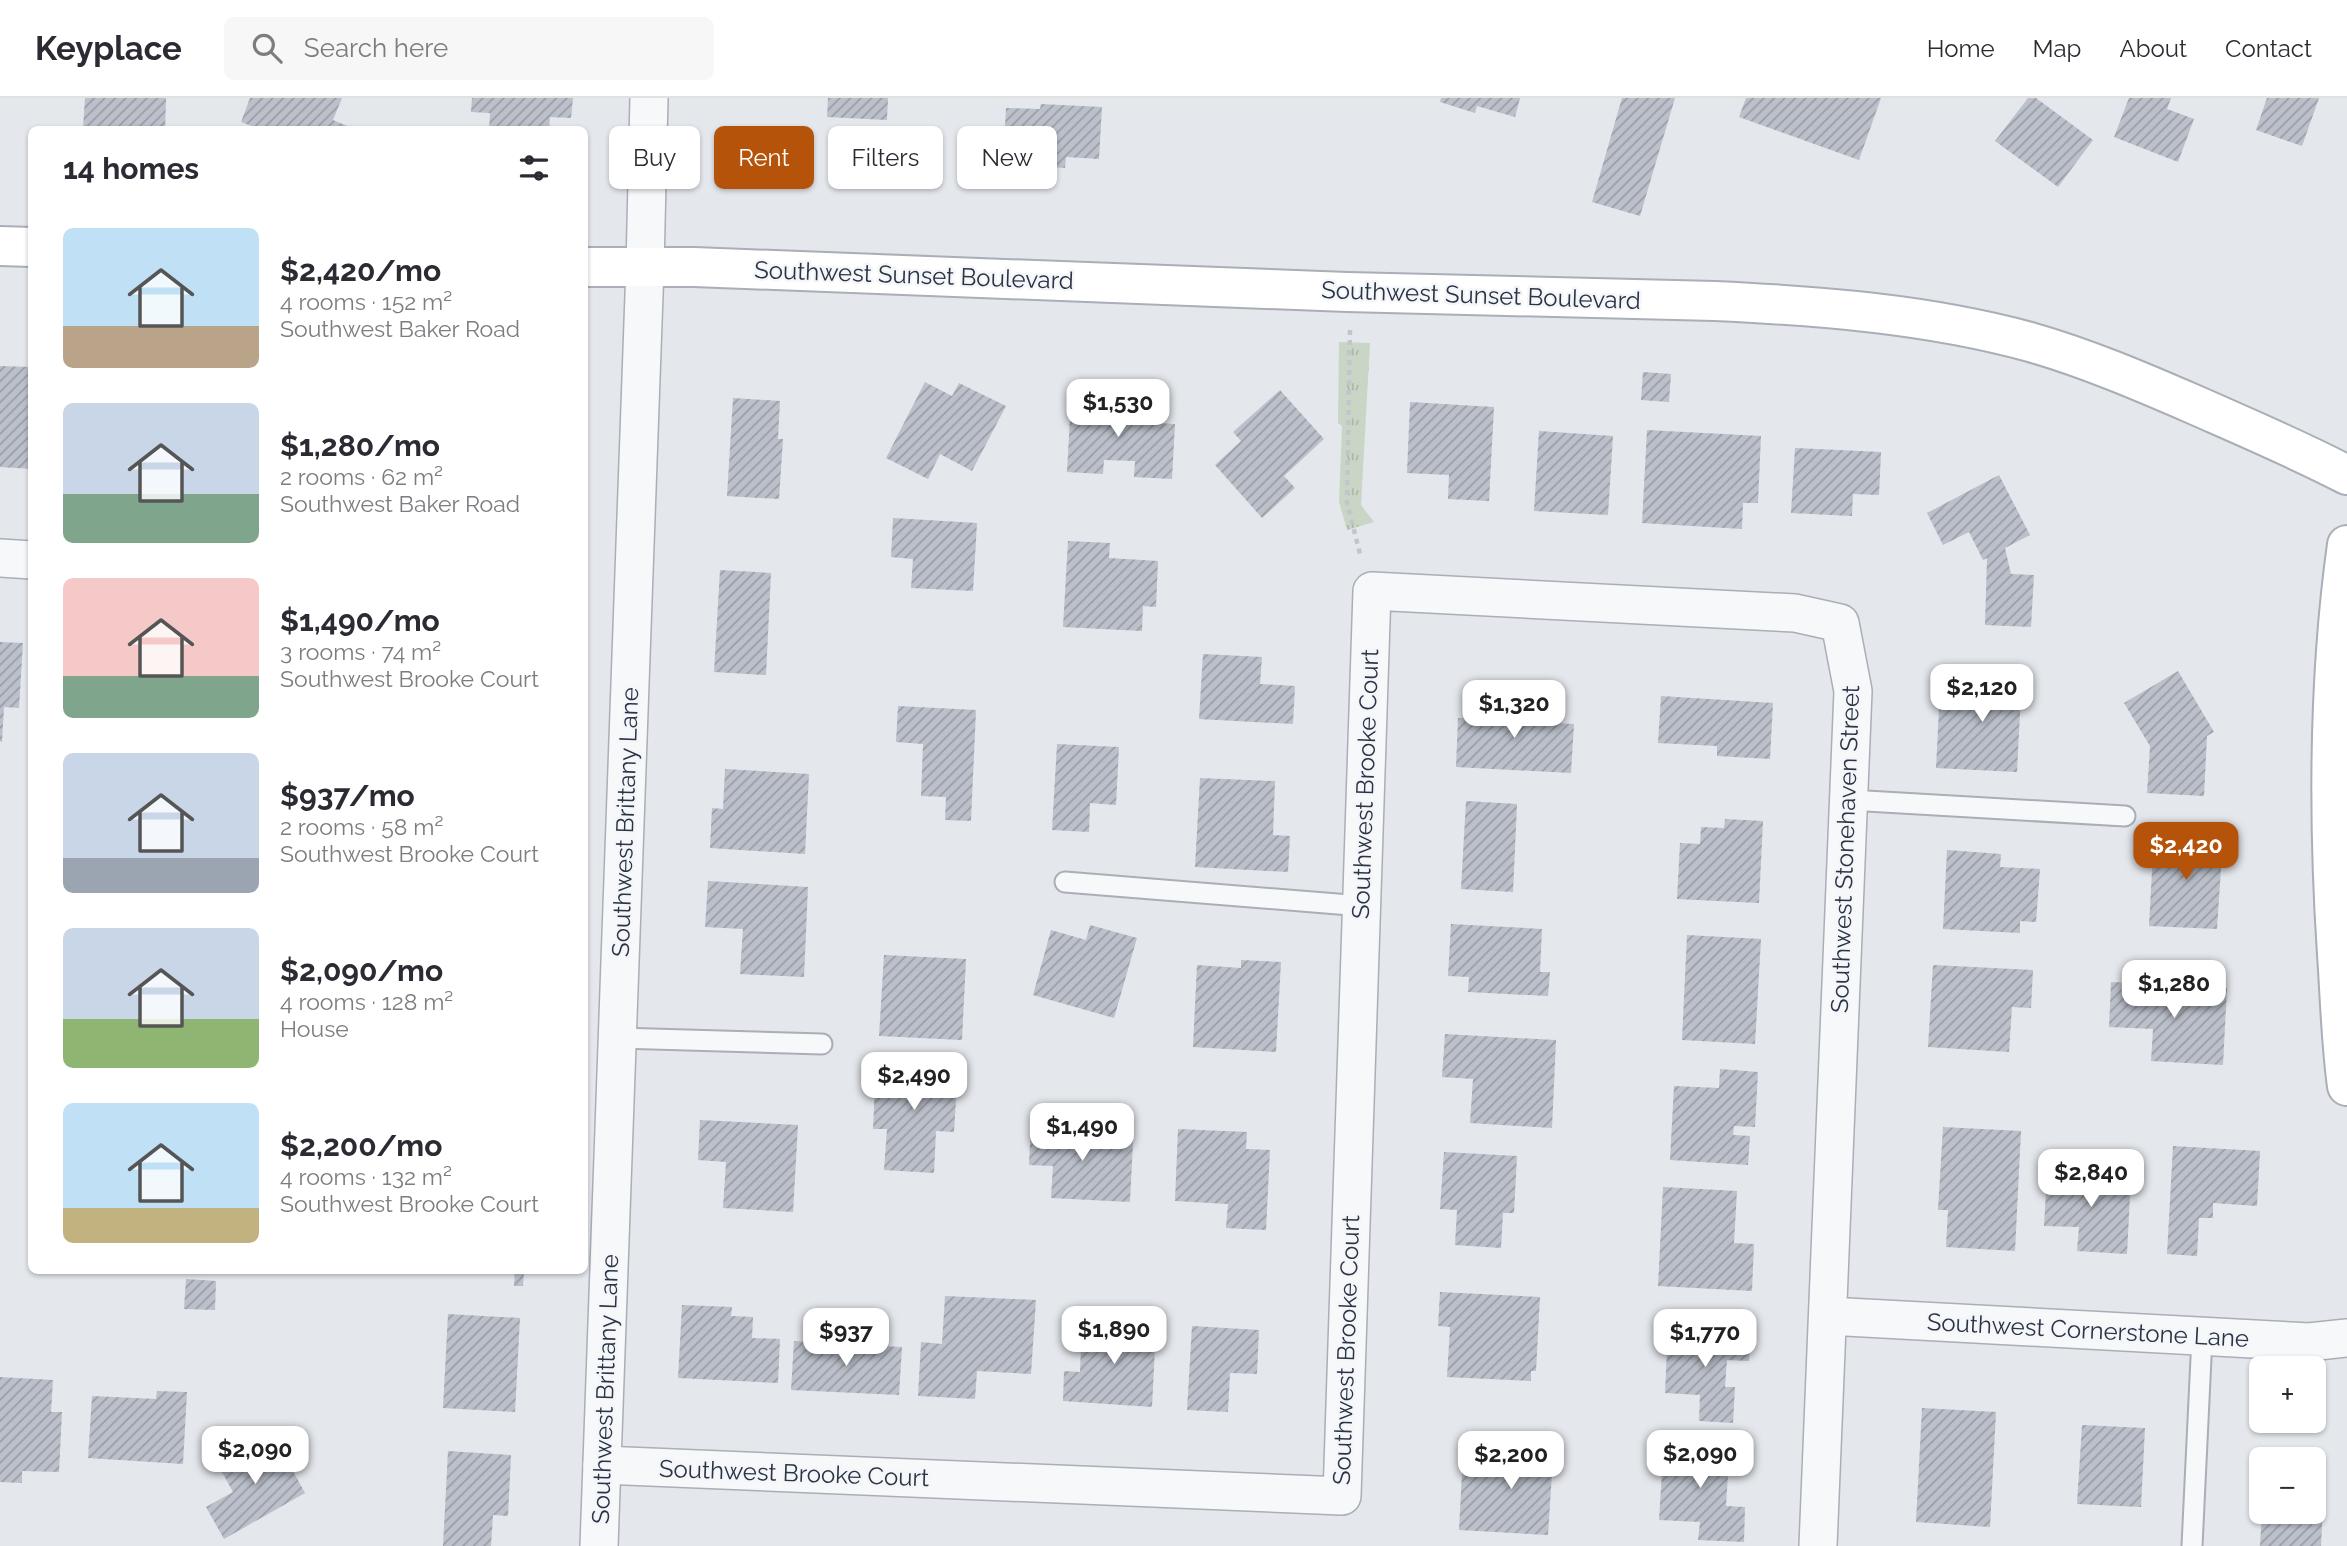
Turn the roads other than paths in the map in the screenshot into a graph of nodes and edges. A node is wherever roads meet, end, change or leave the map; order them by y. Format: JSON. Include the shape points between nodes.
{"nodes":[{"id":1,"x":649,"y":98,"type":"edge"},
{"id":2,"x":0,"y":246,"type":"edge"},
{"id":3,"x":28,"y":247,"type":"edge"},
{"id":4,"x":588,"y":267,"type":"edge"},
{"id":5,"x":645,"y":267,"type":"junction"},
{"id":6,"x":2347,"y":475,"type":"edge"},
{"id":7,"x":2347,"y":545,"type":"edge"},
{"id":8,"x":0,"y":558,"type":"edge"},
{"id":9,"x":28,"y":560,"type":"edge"},
{"id":10,"x":1371,"y":591,"type":"joint"},
{"id":11,"x":1849,"y":800,"type":"junction"},
{"id":12,"x":2125,"y":816,"type":"dead end"},
{"id":13,"x":1065,"y":882,"type":"dead end"},
{"id":14,"x":1362,"y":906,"type":"junction"},
{"id":15,"x":618,"y":1038,"type":"junction"},
{"id":16,"x":822,"y":1044,"type":"dead end"},
{"id":17,"x":2347,"y":1086,"type":"edge"},
{"id":18,"x":1828,"y":1317,"type":"junction"},
{"id":19,"x":2202,"y":1337,"type":"junction"},
{"id":20,"x":2347,"y":1338,"type":"edge"},
{"id":21,"x":602,"y":1465,"type":"junction"},
{"id":22,"x":599,"y":1546,"type":"edge"},
{"id":23,"x":1818,"y":1546,"type":"edge"},
{"id":24,"x":2192,"y":1546,"type":"edge"}],
"edges":[{"from":1,"to":5,"type":"street","name":"Southwest Brittany Lane"},
{"from":2,"to":3,"type":"main road"},
{"from":4,"to":5,"type":"main road","name":"Southwest Sunset Boulevard"},
{"from":5,"to":6,"type":"main road","name":"Southwest Sunset Boulevard","via":[[1775,304],[1936,323],[2029,342],[2085,360],[2281,442]]},
{"from":5,"to":15,"type":"street","name":"Southwest Brittany Lane"},
{"from":7,"to":17,"type":"main road","via":[[2334,675],[2330,827]]},
{"from":8,"to":9,"type":"street"},
{"from":10,"to":11,"type":"street","name":"Southwest Stonehaven Street","via":[[1795,613],[1840,623],[1853,691]]},
{"from":10,"to":14,"type":"street","name":"Southwest Brooke Court"},
{"from":11,"to":12,"type":"lane"},
{"from":11,"to":18,"type":"street","name":"Southwest Stonehaven Street"},
{"from":13,"to":14,"type":"lane"},
{"from":14,"to":21,"type":"street","name":"Southwest Brooke Court","via":[[1342,1496]]},
{"from":15,"to":16,"type":"lane"},
{"from":15,"to":21,"type":"street","name":"Southwest Brittany Lane"},
{"from":18,"to":19,"type":"street","name":"Southwest Cornerstone Lane"},
{"from":18,"to":23,"type":"street","name":"Southwest Stonehaven Street"},
{"from":19,"to":20,"type":"street","name":"Southwest Cornerstone Lane","via":[[2309,1342]]},
{"from":19,"to":24,"type":"lane"},
{"from":21,"to":22,"type":"street","name":"Southwest Brittany Lane"}]}
